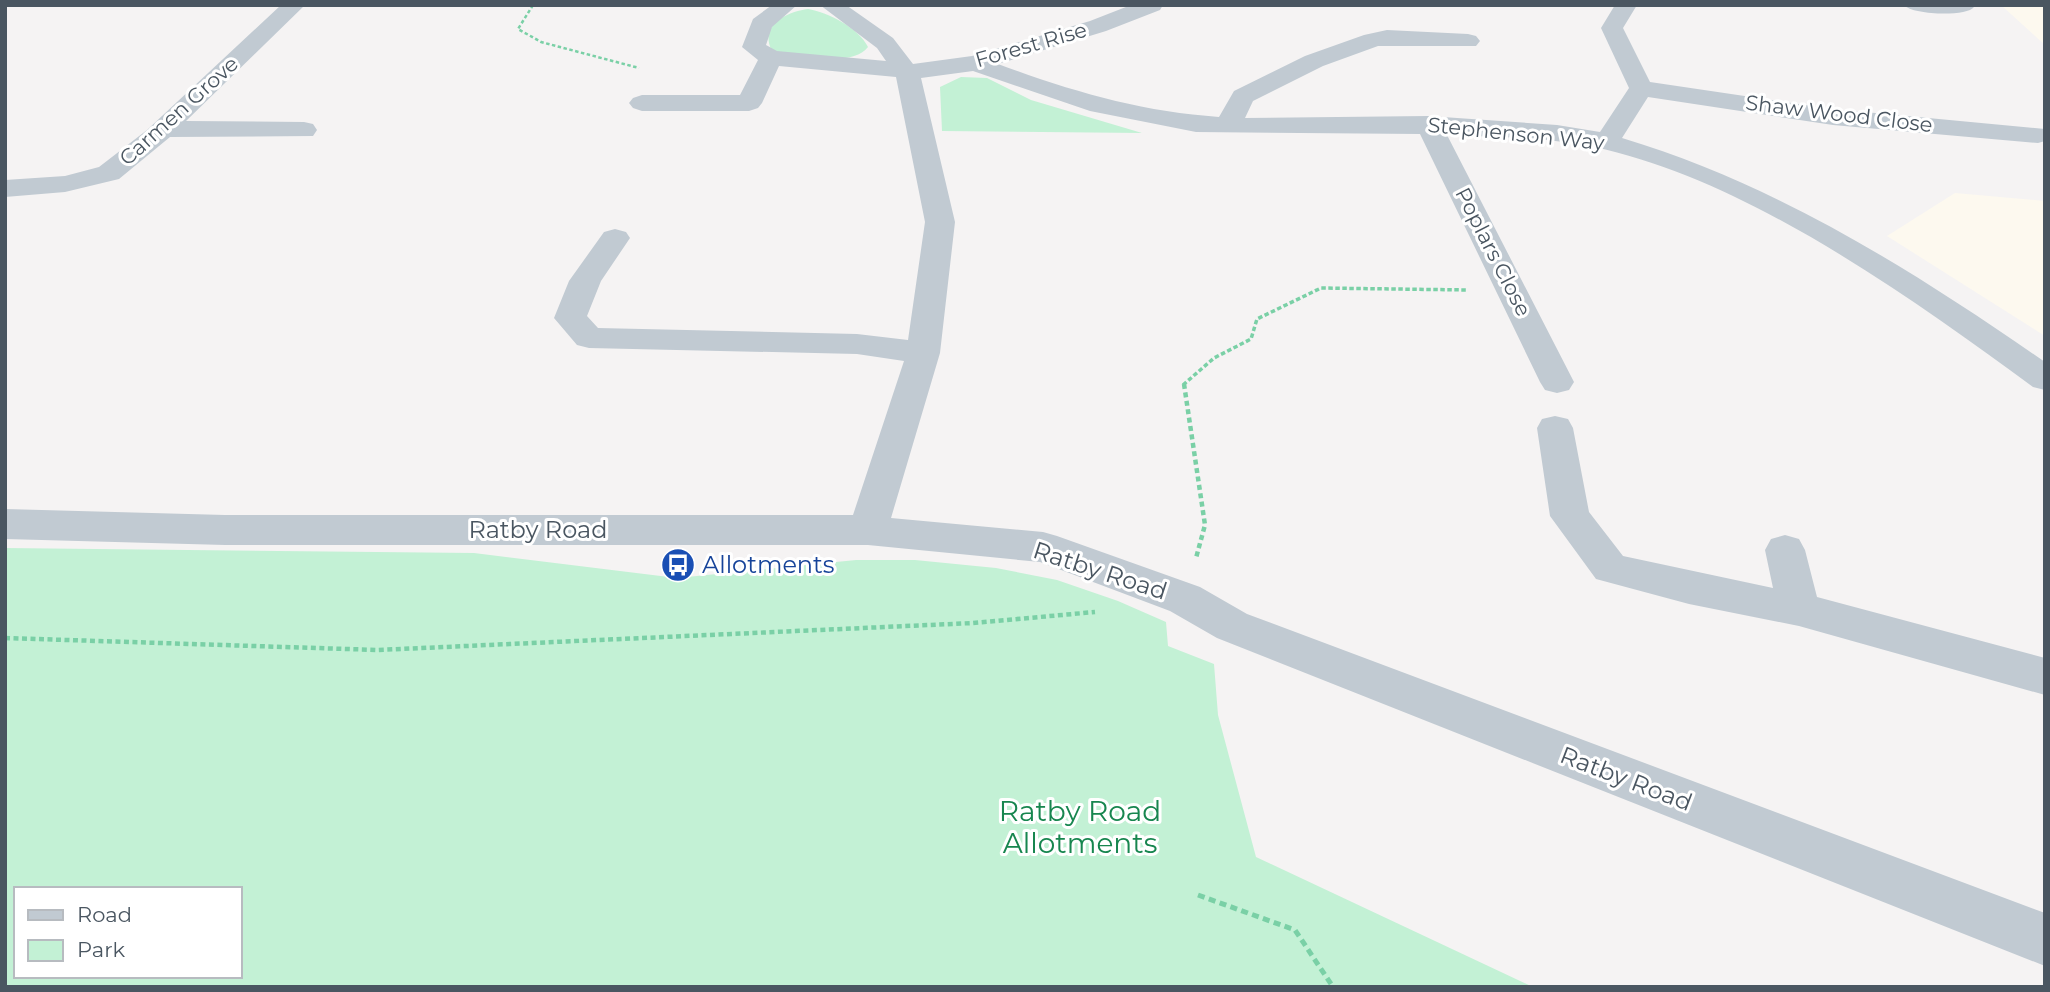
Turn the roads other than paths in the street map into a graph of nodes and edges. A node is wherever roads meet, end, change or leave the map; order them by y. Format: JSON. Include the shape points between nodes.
{"nodes":[{"id":1,"x":294,"y":5,"type":"edge"},
{"id":2,"x":786,"y":5,"type":"edge"},
{"id":3,"x":831,"y":5,"type":"edge"},
{"id":4,"x":1152,"y":5,"type":"edge"},
{"id":5,"x":1626,"y":5,"type":"edge"},
{"id":6,"x":1915,"y":5,"type":"edge"},
{"id":7,"x":1963,"y":7,"type":"dead end"},
{"id":8,"x":1468,"y":41,"type":"dead end"},
{"id":9,"x":771,"y":58,"type":"junction"},
{"id":10,"x":975,"y":63,"type":"junction"},
{"id":11,"x":907,"y":72,"type":"junction"},
{"id":12,"x":1641,"y":88,"type":"junction"},
{"id":13,"x":642,"y":103,"type":"dead end"},
{"id":14,"x":1427,"y":124,"type":"junction"},
{"id":15,"x":1228,"y":126,"type":"junction"},
{"id":16,"x":162,"y":129,"type":"junction"},
{"id":17,"x":304,"y":130,"type":"dead end"},
{"id":18,"x":2038,"y":135,"type":"dead end"},
{"id":19,"x":1607,"y":141,"type":"junction"},
{"id":20,"x":5,"y":189,"type":"edge"},
{"id":21,"x":615,"y":238,"type":"dead end"},
{"id":22,"x":923,"y":353,"type":"junction"},
{"id":23,"x":2045,"y":379,"type":"edge"},
{"id":24,"x":1557,"y":382,"type":"dead end"},
{"id":25,"x":1555,"y":428,"type":"dead end"},
{"id":26,"x":5,"y":524,"type":"edge"},
{"id":27,"x":868,"y":530,"type":"junction"},
{"id":28,"x":1785,"y":550,"type":"dead end"},
{"id":29,"x":1799,"y":609,"type":"junction"},
{"id":30,"x":2045,"y":677,"type":"edge"},
{"id":31,"x":2045,"y":940,"type":"edge"}],
"edges":[{"from":1,"to":16,"type":"street","name":"Carmen Grove"},
{"from":2,"to":9,"type":"street","via":[[761,24],[757,36],[754,47]]},
{"from":3,"to":11,"type":"street","via":[[885,43]]},
{"from":4,"to":10,"type":"street","name":"Forest Rise"},
{"from":5,"to":12,"type":"street","via":[[1612,29]]},
{"from":6,"to":7,"type":"street"},
{"from":8,"to":15,"type":"street","via":[[1372,40],[1314,61],[1243,96]]},
{"from":9,"to":11,"type":"street","name":"Forest Rise"},
{"from":9,"to":13,"type":"street","via":[[749,103]]},
{"from":10,"to":11,"type":"street","name":"Forest Rise"},
{"from":10,"to":15,"type":"street","name":"Stephenson Way","via":[[1102,109]]},
{"from":11,"to":22,"type":"street","via":[[940,222]]},
{"from":12,"to":18,"type":"street","name":"Shaw Wood Close","via":[[1833,117]]},
{"from":12,"to":19,"type":"street"},
{"from":14,"to":15,"type":"street","name":"Stephenson Way"},
{"from":14,"to":19,"type":"street","name":"Stephenson Way"},
{"from":14,"to":24,"type":"street","name":"Poplars Close"},
{"from":16,"to":17,"type":"street"},
{"from":16,"to":20,"type":"street","name":"Carmen Grove","via":[[109,173],[65,184]]},
{"from":19,"to":23,"type":"street","name":"Stephenson Way","via":[[1726,181],[1875,264]]},
{"from":21,"to":22,"type":"street","via":[[585,281],[570,318],[589,338],[857,344]]},
{"from":22,"to":27,"type":"street"},
{"from":25,"to":29,"type":"street","via":[[1570,516],[1610,568]]},
{"from":26,"to":27,"type":"street","name":"Ratby Road","via":[[225,530]]},
{"from":27,"to":31,"type":"street","name":"Ratby Road","via":[[1043,547],[1185,599],[1232,626]]},
{"from":28,"to":29,"type":"street"},
{"from":29,"to":30,"type":"street"}]}
